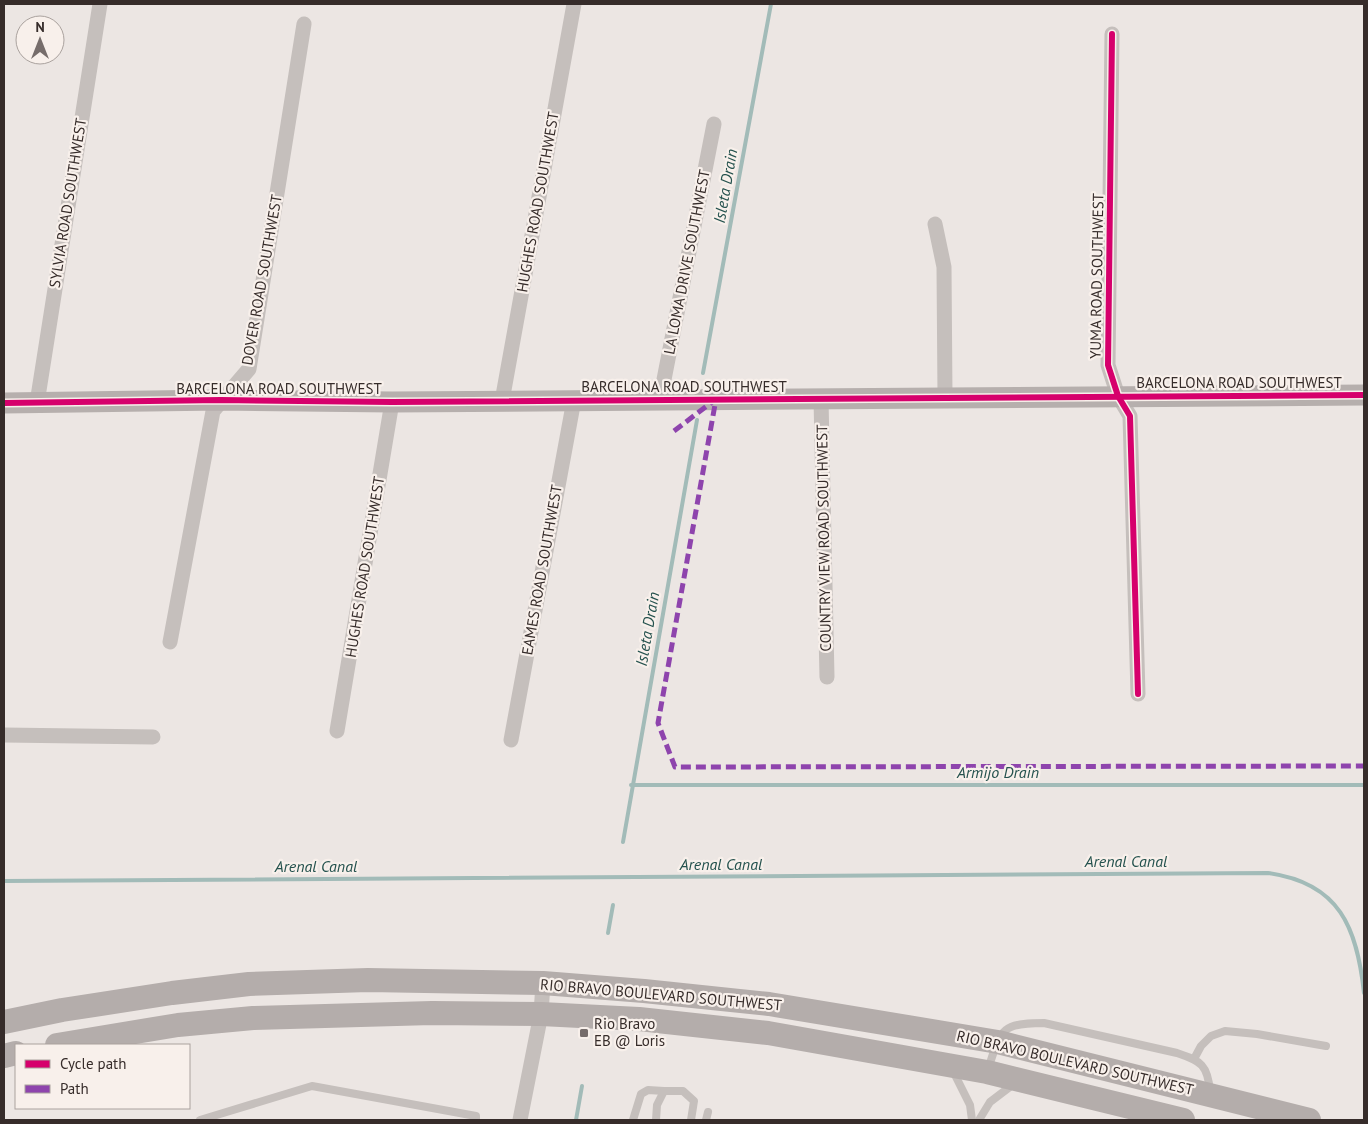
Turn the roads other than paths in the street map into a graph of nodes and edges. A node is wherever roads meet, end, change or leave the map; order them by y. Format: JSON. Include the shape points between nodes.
{"nodes":[{"id":1,"x":100,"y":4,"type":"edge"},
{"id":2,"x":574,"y":4,"type":"edge"},
{"id":3,"x":304,"y":24,"type":"dead end"},
{"id":4,"x":1112,"y":34,"type":"dead end"},
{"id":5,"x":714,"y":124,"type":"dead end"},
{"id":6,"x":935,"y":224,"type":"dead end"},
{"id":7,"x":1364,"y":395,"type":"edge"},
{"id":8,"x":1118,"y":396,"type":"junction"},
{"id":9,"x":945,"y":397,"type":"junction"},
{"id":10,"x":821,"y":399,"type":"junction"},
{"id":11,"x":221,"y":400,"type":"junction"},
{"id":12,"x":574,"y":400,"type":"junction"},
{"id":13,"x":660,"y":400,"type":"junction"},
{"id":14,"x":502,"y":401,"type":"junction"},
{"id":15,"x":392,"y":402,"type":"junction"},
{"id":16,"x":4,"y":403,"type":"edge"},
{"id":17,"x":37,"y":403,"type":"junction"},
{"id":18,"x":170,"y":642,"type":"dead end"},
{"id":19,"x":827,"y":676,"type":"dead end"},
{"id":20,"x":1138,"y":694,"type":"dead end"},
{"id":21,"x":337,"y":731,"type":"dead end"},
{"id":22,"x":4,"y":735,"type":"edge"},
{"id":23,"x":153,"y":737,"type":"dead end"},
{"id":24,"x":511,"y":740,"type":"dead end"},
{"id":25,"x":542,"y":983,"type":"junction"},
{"id":26,"x":541,"y":1014,"type":"junction"},
{"id":27,"x":4,"y":1022,"type":"edge"},
{"id":28,"x":998,"y":1042,"type":"junction"},
{"id":29,"x":63,"y":1044,"type":"edge"},
{"id":30,"x":1326,"y":1046,"type":"dead end"},
{"id":31,"x":1194,"y":1059,"type":"junction"},
{"id":32,"x":950,"y":1065,"type":"junction"},
{"id":33,"x":987,"y":1072,"type":"junction"},
{"id":34,"x":1020,"y":1080,"type":"junction"},
{"id":35,"x":664,"y":1092,"type":"junction"},
{"id":36,"x":1210,"y":1095,"type":"junction"},
{"id":37,"x":200,"y":1120,"type":"edge"},
{"id":38,"x":476,"y":1120,"type":"edge"},
{"id":39,"x":520,"y":1120,"type":"edge"},
{"id":40,"x":633,"y":1120,"type":"edge"},
{"id":41,"x":656,"y":1120,"type":"edge"},
{"id":42,"x":691,"y":1120,"type":"edge"},
{"id":43,"x":972,"y":1120,"type":"edge"},
{"id":44,"x":979,"y":1120,"type":"edge"},
{"id":45,"x":1183,"y":1120,"type":"edge"},
{"id":46,"x":1309,"y":1120,"type":"edge"}],
"edges":[{"from":1,"to":17,"type":"street","name":"SYLVIA ROAD SOUTHWEST"},
{"from":2,"to":14,"type":"street","name":"HUGHES ROAD SOUTHWEST"},
{"from":3,"to":11,"type":"street","name":"DOVER ROAD SOUTHWEST","via":[[249,368]]},
{"from":4,"to":8,"type":"street","name":"YUMA ROAD SOUTHWEST","via":[[1108,364]]},
{"from":5,"to":13,"type":"street","name":"LA LOMA DRIVE SOUTHWEST"},
{"from":6,"to":9,"type":"street","via":[[944,267]]},
{"from":7,"to":8,"type":"street","name":"BARCELONA ROAD SOUTHWEST"},
{"from":8,"to":9,"type":"street","name":"BARCELONA ROAD SOUTHWEST"},
{"from":8,"to":20,"type":"street","name":"YUMA ROAD SOUTHWEST","via":[[1130,416]]},
{"from":9,"to":10,"type":"street","name":"BARCELONA ROAD SOUTHWEST"},
{"from":10,"to":13,"type":"street","name":"BARCELONA ROAD SOUTHWEST"},
{"from":10,"to":19,"type":"street","name":"COUNTRY VIEW ROAD SOUTHWEST"},
{"from":11,"to":15,"type":"street","name":"BARCELONA ROAD SOUTHWEST"},
{"from":11,"to":17,"type":"street","name":"BARCELONA ROAD SOUTHWEST"},
{"from":11,"to":18,"type":"street","name":"DOVER ROAD SOUTHWEST","via":[[213,411]]},
{"from":12,"to":13,"type":"street","name":"BARCELONA ROAD SOUTHWEST"},
{"from":12,"to":14,"type":"street","name":"BARCELONA ROAD SOUTHWEST"},
{"from":12,"to":24,"type":"street","name":"EAMES ROAD SOUTHWEST"},
{"from":14,"to":15,"type":"street","name":"BARCELONA ROAD SOUTHWEST"},
{"from":15,"to":21,"type":"street","name":"HUGHES ROAD SOUTHWEST"},
{"from":16,"to":17,"type":"street","name":"BARCELONA ROAD SOUTHWEST"},
{"from":22,"to":23,"type":"street"},
{"from":25,"to":26,"type":"street"},
{"from":25,"to":27,"type":"main road","name":"RIO BRAVO BOULEVARD SOUTHWEST","via":[[368,980],[248,984],[62,1010]]},
{"from":25,"to":28,"type":"main road","name":"RIO BRAVO BOULEVARD SOUTHWEST","via":[[769,1004]]},
{"from":26,"to":29,"type":"main road","name":"RIO BRAVO BOULEVARD SOUTHWEST","via":[[253,1018],[178,1025]]},
{"from":26,"to":32,"type":"main road","name":"RIO BRAVO BOULEVARD SOUTHWEST","via":[[639,1019],[768,1033]]},
{"from":26,"to":39,"type":"street"},
{"from":28,"to":31,"type":"lane","via":[[1006,1030],[1022,1024],[1044,1023]]},
{"from":28,"to":33,"type":"lane"},
{"from":28,"to":36,"type":"main road","name":"RIO BRAVO BOULEVARD SOUTHWEST"},
{"from":30,"to":31,"type":"lane","via":[[1225,1031],[1211,1036]]},
{"from":31,"to":36,"type":"lane","via":[[1209,1076]]},
{"from":32,"to":33,"type":"main road","name":"RIO BRAVO BOULEVARD SOUTHWEST"},
{"from":32,"to":43,"type":"lane","via":[[970,1104]]},
{"from":33,"to":34,"type":"main road","name":"RIO BRAVO BOULEVARD SOUTHWEST"},
{"from":34,"to":44,"type":"lane","via":[[990,1102]]},
{"from":34,"to":45,"type":"main road","name":"RIO BRAVO BOULEVARD SOUTHWEST"},
{"from":35,"to":40,"type":"lane","via":[[648,1090],[641,1094]]},
{"from":35,"to":41,"type":"lane","via":[[657,1105]]},
{"from":35,"to":42,"type":"lane","via":[[683,1091],[694,1101]]},
{"from":36,"to":46,"type":"main road","name":"RIO BRAVO BOULEVARD SOUTHWEST"},
{"from":37,"to":38,"type":"lane","via":[[312,1086],[476,1116]]}]}
